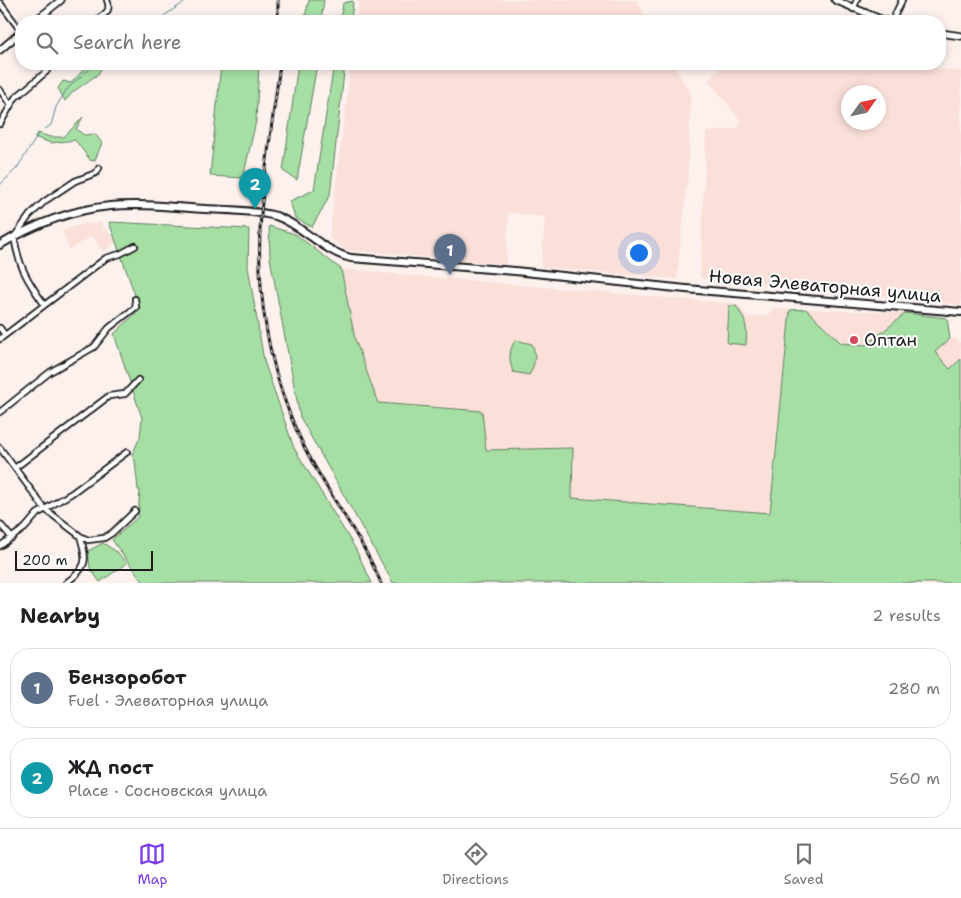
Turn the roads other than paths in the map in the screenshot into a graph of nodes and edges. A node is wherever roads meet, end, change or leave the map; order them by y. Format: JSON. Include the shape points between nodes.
{"nodes":[{"id":1,"x":61,"y":0,"type":"edge"},
{"id":2,"x":107,"y":0,"type":"edge"},
{"id":3,"x":835,"y":0,"type":"edge"},
{"id":4,"x":857,"y":0,"type":"edge"},
{"id":5,"x":902,"y":0,"type":"edge"},
{"id":6,"x":0,"y":3,"type":"edge"},
{"id":7,"x":853,"y":9,"type":"junction"},
{"id":8,"x":42,"y":15,"type":"edge"},
{"id":9,"x":103,"y":15,"type":"edge"},
{"id":10,"x":869,"y":15,"type":"edge"},
{"id":11,"x":895,"y":15,"type":"edge"},
{"id":12,"x":15,"y":24,"type":"edge"},
{"id":13,"x":946,"y":33,"type":"edge"},
{"id":14,"x":961,"y":36,"type":"edge"},
{"id":15,"x":15,"y":37,"type":"edge"},
{"id":16,"x":0,"y":50,"type":"edge"},
{"id":17,"x":47,"y":70,"type":"edge"},
{"id":18,"x":0,"y":90,"type":"edge"},
{"id":19,"x":10,"y":104,"type":"junction"},
{"id":20,"x":0,"y":124,"type":"edge"},
{"id":21,"x":99,"y":168,"type":"dead end"},
{"id":22,"x":14,"y":237,"type":"junction"},
{"id":23,"x":0,"y":245,"type":"edge"},
{"id":24,"x":134,"y":246,"type":"dead end"},
{"id":25,"x":136,"y":299,"type":"dead end"},
{"id":26,"x":44,"y":304,"type":"junction"},
{"id":27,"x":961,"y":312,"type":"edge"},
{"id":28,"x":0,"y":328,"type":"edge"},
{"id":29,"x":5,"y":334,"type":"junction"},
{"id":30,"x":0,"y":339,"type":"edge"},
{"id":31,"x":138,"y":380,"type":"dead end"},
{"id":32,"x":0,"y":412,"type":"edge"},
{"id":33,"x":0,"y":448,"type":"edge"},
{"id":34,"x":127,"y":452,"type":"dead end"},
{"id":35,"x":16,"y":468,"type":"junction"},
{"id":36,"x":46,"y":509,"type":"junction"},
{"id":37,"x":135,"y":511,"type":"dead end"},
{"id":38,"x":0,"y":524,"type":"edge"},
{"id":39,"x":80,"y":536,"type":"junction"},
{"id":40,"x":12,"y":538,"type":"junction"},
{"id":41,"x":0,"y":546,"type":"edge"},
{"id":42,"x":66,"y":583,"type":"edge"}],
"edges":[{"from":1,"to":8,"type":"street"},
{"from":2,"to":9,"type":"street","via":[[109,10]]},
{"from":3,"to":7,"type":"street"},
{"from":4,"to":7,"type":"street"},
{"from":5,"to":11,"type":"street"},
{"from":6,"to":12,"type":"street"},
{"from":7,"to":10,"type":"street"},
{"from":13,"to":14,"type":"street"},
{"from":15,"to":16,"type":"street"},
{"from":17,"to":19,"type":"street"},
{"from":18,"to":19,"type":"street"},
{"from":19,"to":20,"type":"street"},
{"from":21,"to":22,"type":"street","via":[[96,173],[75,181],[45,201]]},
{"from":22,"to":23,"type":"main road","name":"Новая Элеваторная улица"},
{"from":22,"to":26,"type":"street","via":[[17,258]]},
{"from":22,"to":27,"type":"main road","name":"Новая Элеваторная улица","via":[[58,218],[108,206],[259,213],[290,223],[329,250],[352,258]]},
{"from":24,"to":26,"type":"street","via":[[106,258]]},
{"from":25,"to":32,"type":"street","via":[[136,307],[109,328],[94,347],[50,372]]},
{"from":26,"to":29,"type":"street"},
{"from":28,"to":29,"type":"street"},
{"from":29,"to":30,"type":"street"},
{"from":31,"to":35,"type":"street","via":[[125,394],[110,396]]},
{"from":33,"to":35,"type":"street"},
{"from":34,"to":36,"type":"street"},
{"from":35,"to":36,"type":"street"},
{"from":36,"to":39,"type":"street"},
{"from":36,"to":40,"type":"street"},
{"from":37,"to":39,"type":"street","via":[[104,538],[88,540]]},
{"from":38,"to":40,"type":"street"},
{"from":39,"to":42,"type":"street","via":[[84,566]]},
{"from":40,"to":41,"type":"street"}]}
